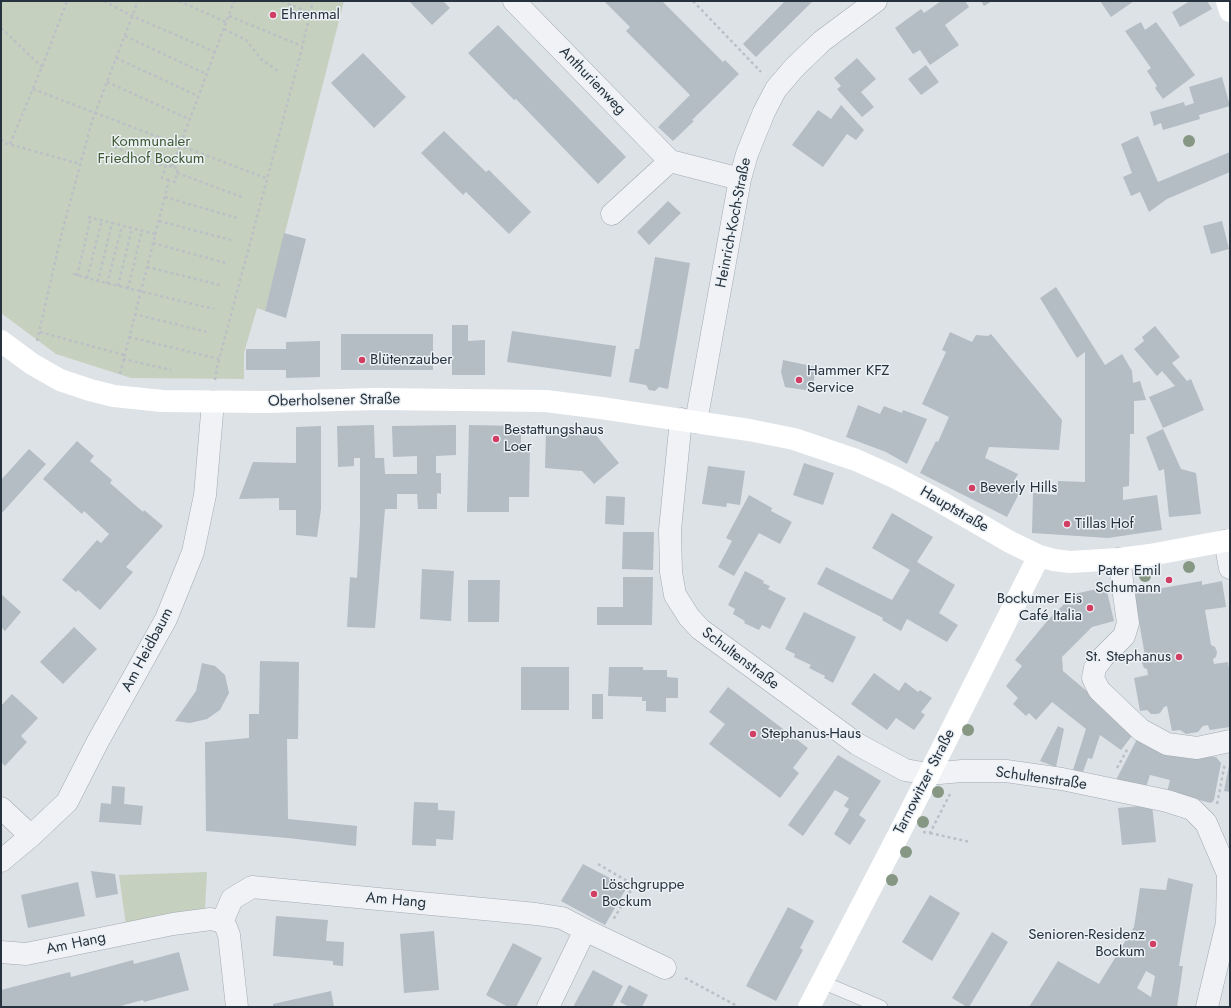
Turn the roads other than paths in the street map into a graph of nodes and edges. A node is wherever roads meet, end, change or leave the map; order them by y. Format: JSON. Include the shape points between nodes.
{"nodes":[{"id":1,"x":514,"y":1,"type":"edge"},
{"id":2,"x":876,"y":1,"type":"edge"},
{"id":3,"x":1227,"y":1,"type":"edge"},
{"id":4,"x":1230,"y":11,"type":"edge"},
{"id":5,"x":670,"y":161,"type":"junction"},
{"id":6,"x":740,"y":179,"type":"junction"},
{"id":7,"x":612,"y":214,"type":"dead end"},
{"id":8,"x":1,"y":340,"type":"edge"},
{"id":9,"x":213,"y":402,"type":"junction"},
{"id":10,"x":688,"y":420,"type":"junction"},
{"id":11,"x":1227,"y":541,"type":"edge"},
{"id":12,"x":1039,"y":556,"type":"junction"},
{"id":13,"x":1118,"y":559,"type":"junction"},
{"id":14,"x":1230,"y":568,"type":"edge"},
{"id":15,"x":1230,"y":742,"type":"edge"},
{"id":16,"x":928,"y":774,"type":"junction"},
{"id":17,"x":1,"y":808,"type":"edge"},
{"id":18,"x":31,"y":836,"type":"junction"},
{"id":19,"x":1,"y":861,"type":"edge"},
{"id":20,"x":222,"y":922,"type":"junction"},
{"id":21,"x":585,"y":930,"type":"junction"},
{"id":22,"x":1,"y":952,"type":"edge"},
{"id":23,"x":665,"y":968,"type":"road end"},
{"id":24,"x":822,"y":982,"type":"junction"},
{"id":25,"x":237,"y":1007,"type":"edge"},
{"id":26,"x":548,"y":1007,"type":"edge"},
{"id":27,"x":809,"y":1007,"type":"edge"},
{"id":28,"x":881,"y":1007,"type":"edge"},
{"id":29,"x":1207,"y":1007,"type":"edge"}],
"edges":[{"from":1,"to":5,"type":"street","name":"Anthurienweg"},
{"from":2,"to":6,"type":"street","name":"Heinrich-Koch-Straße","via":[[822,41],[776,89],[747,154]]},
{"from":3,"to":4,"type":"main road"},
{"from":5,"to":6,"type":"street"},
{"from":5,"to":7,"type":"street"},
{"from":6,"to":10,"type":"street","name":"Heinrich-Koch-Straße"},
{"from":8,"to":9,"type":"main road","name":"Oberholsener Straße","via":[[32,364],[60,380],[90,390],[114,396],[162,401]]},
{"from":9,"to":10,"type":"main road","name":"Oberholsener Straße","via":[[377,399],[546,401]]},
{"from":9,"to":18,"type":"street","name":"Am Heidbaum","via":[[205,495],[193,552],[166,619],[67,802]]},
{"from":10,"to":12,"type":"main road","name":"Hauptstraße","via":[[794,439],[856,460],[894,476]]},
{"from":10,"to":16,"type":"street","name":"Schultenstraße","via":[[670,530],[670,572],[675,595],[689,617],[700,629],[857,744],[905,770]]},
{"from":11,"to":13,"type":"main road","name":"Hauptstraße"},
{"from":11,"to":14,"type":"street"},
{"from":12,"to":13,"type":"main road","name":"Hauptstraße","via":[[1070,562]]},
{"from":12,"to":16,"type":"main road","name":"Tarnowitzer Straße"},
{"from":13,"to":15,"type":"street","via":[[1128,623],[1124,636],[1094,668],[1093,678],[1099,690],[1141,730],[1167,744],[1197,748]]},
{"from":16,"to":24,"type":"main road","name":"Tarnowitzer Straße"},
{"from":16,"to":29,"type":"street","name":"Schultenstraße","via":[[1006,771],[1062,779],[1167,801],[1192,809],[1206,823],[1228,874],[1227,923]]},
{"from":17,"to":18,"type":"street"},
{"from":18,"to":19,"type":"street","name":"Am Heidbaum"},
{"from":20,"to":21,"type":"street","name":"Am Hang","via":[[232,900],[252,887],[536,914],[562,918]]},
{"from":20,"to":22,"type":"street","name":"Am Hang","via":[[200,919],[26,954]]},
{"from":20,"to":25,"type":"street","via":[[229,935]]},
{"from":21,"to":23,"type":"street","name":"Am Hang"},
{"from":21,"to":26,"type":"street"},
{"from":24,"to":27,"type":"main road","name":"Tarnowitzer Straße"},
{"from":24,"to":28,"type":"lane"}]}
